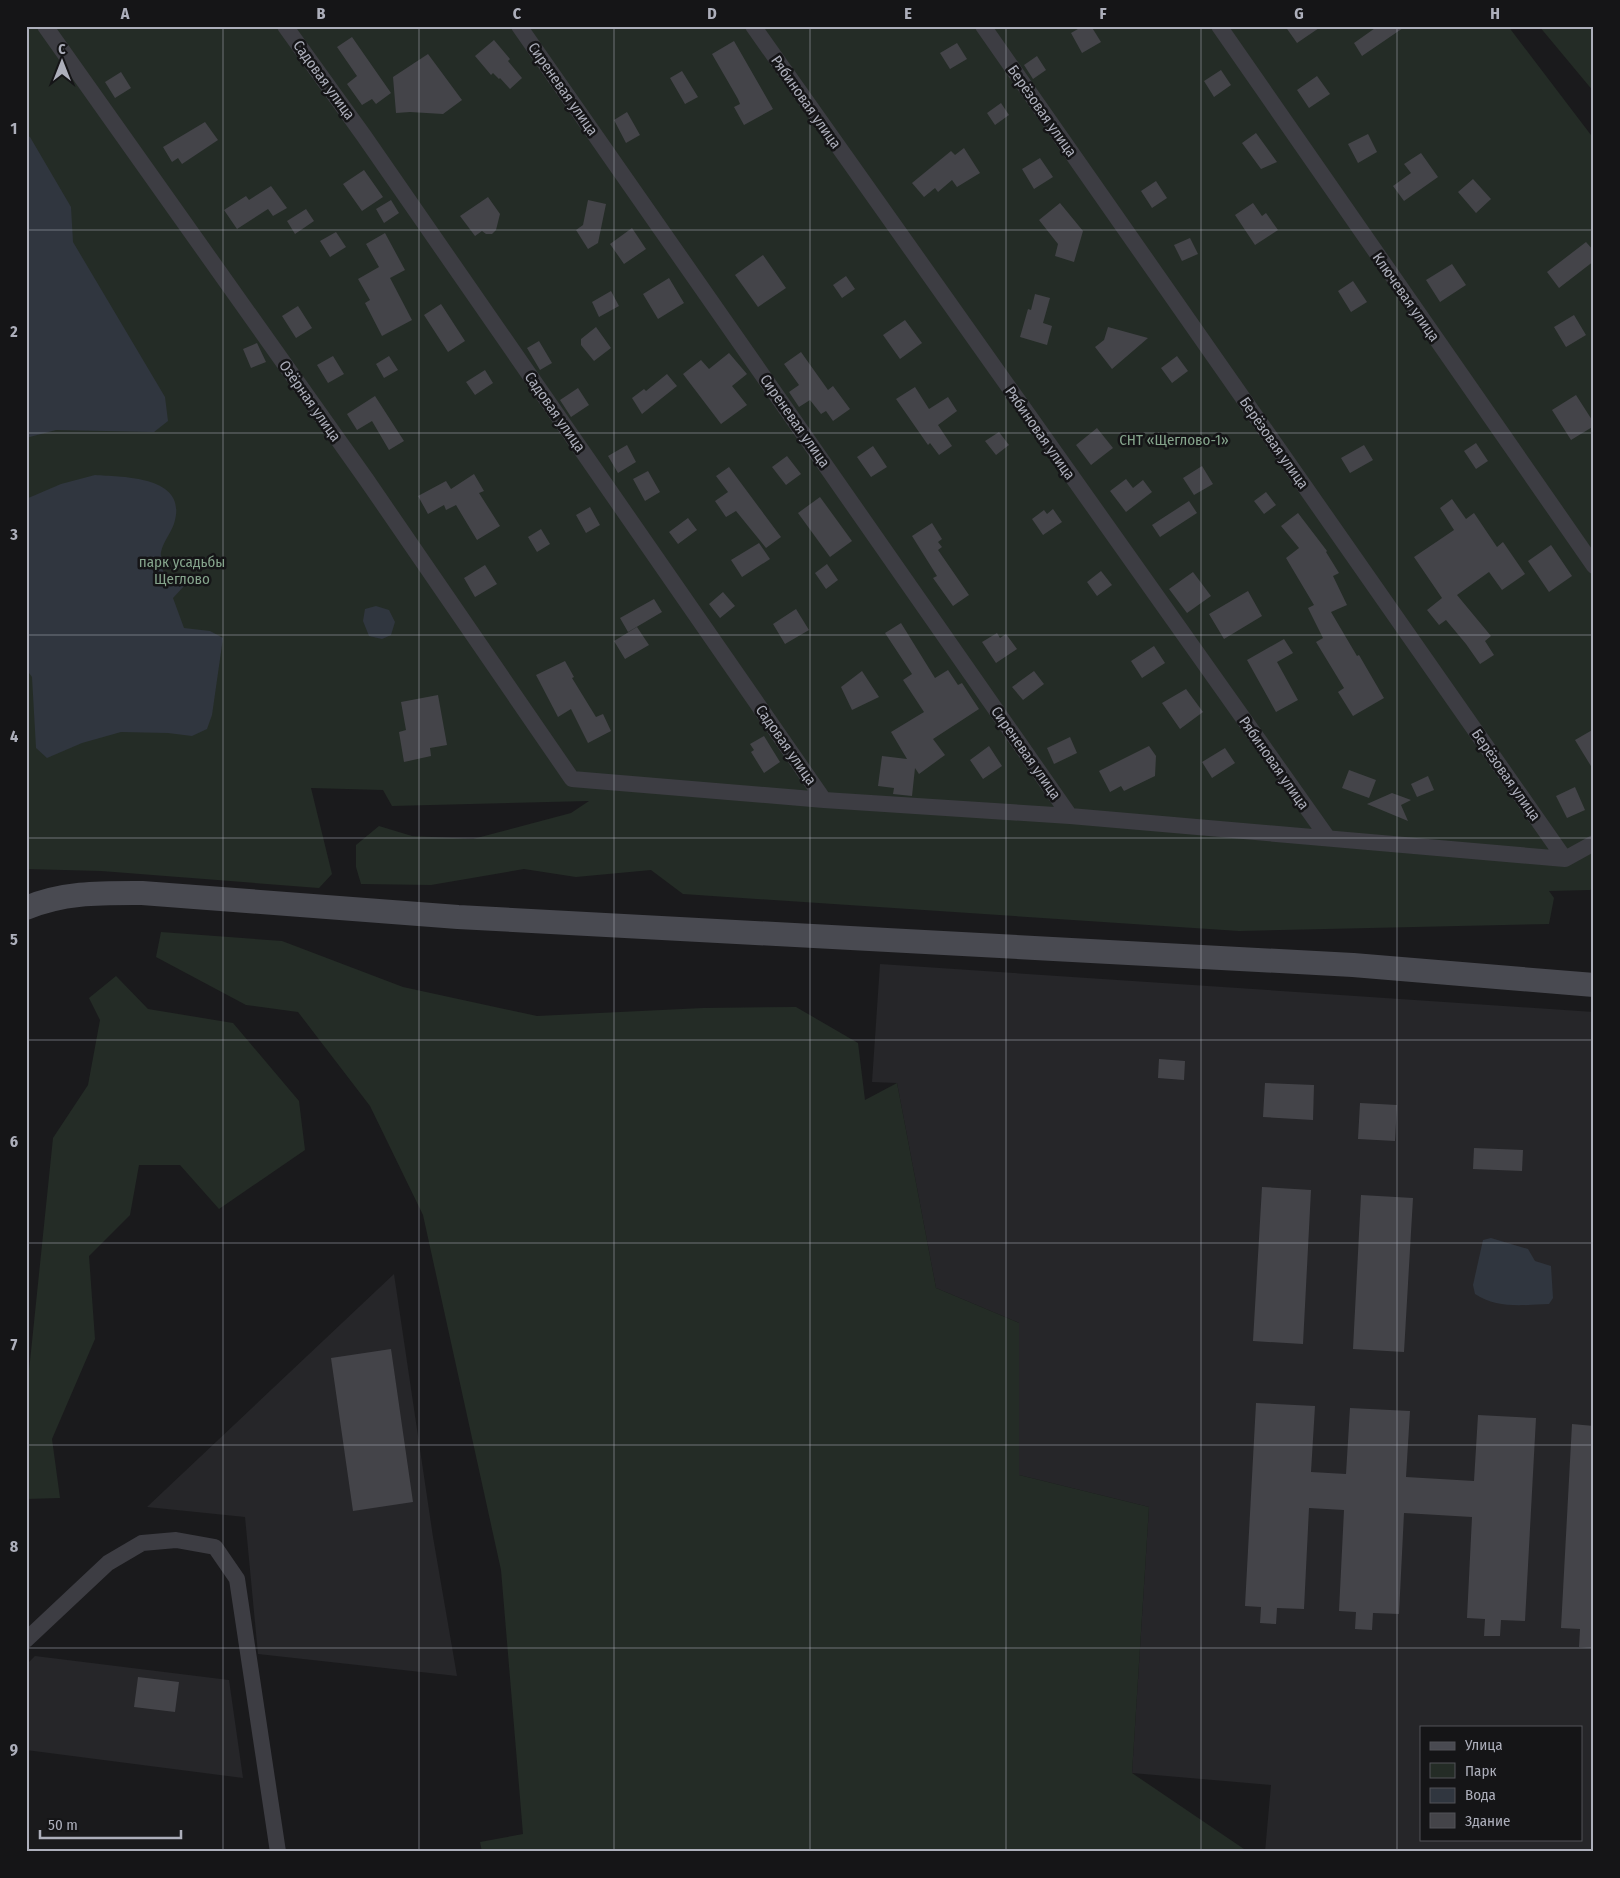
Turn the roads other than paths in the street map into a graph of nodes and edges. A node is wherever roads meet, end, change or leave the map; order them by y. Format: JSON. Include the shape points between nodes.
{"nodes":[{"id":1,"x":45,"y":26,"type":"edge"},
{"id":2,"x":285,"y":26,"type":"edge"},
{"id":3,"x":519,"y":26,"type":"edge"},
{"id":4,"x":753,"y":26,"type":"edge"},
{"id":5,"x":983,"y":26,"type":"edge"},
{"id":6,"x":1219,"y":26,"type":"edge"},
{"id":7,"x":1594,"y":566,"type":"edge"},
{"id":8,"x":824,"y":800,"type":"junction"},
{"id":9,"x":1070,"y":816,"type":"junction"},
{"id":10,"x":1328,"y":838,"type":"junction"},
{"id":11,"x":1594,"y":843,"type":"edge"},
{"id":12,"x":1565,"y":860,"type":"junction"},
{"id":13,"x":26,"y":908,"type":"edge"},
{"id":14,"x":1594,"y":985,"type":"edge"},
{"id":15,"x":26,"y":1640,"type":"edge"},
{"id":16,"x":278,"y":1852,"type":"edge"}],
"edges":[{"from":1,"to":8,"type":"street","name":"Озёрная улица","via":[[366,479],[572,778]]},
{"from":2,"to":8,"type":"street","name":"Садовая улица"},
{"from":3,"to":9,"type":"street","name":"Сиреневая улица"},
{"from":4,"to":10,"type":"street","name":"Рябиновая улица"},
{"from":5,"to":12,"type":"street","name":"Берёзовая улица"},
{"from":6,"to":7,"type":"street","name":"Ключевая улица"},
{"from":8,"to":9,"type":"street"},
{"from":9,"to":10,"type":"street"},
{"from":10,"to":12,"type":"street"},
{"from":11,"to":12,"type":"street"},
{"from":13,"to":14,"type":"main road","via":[[71,895],[142,893],[458,916],[1353,965]]},
{"from":15,"to":16,"type":"street","via":[[108,1563],[142,1543],[176,1540],[215,1547],[237,1580]]}]}
